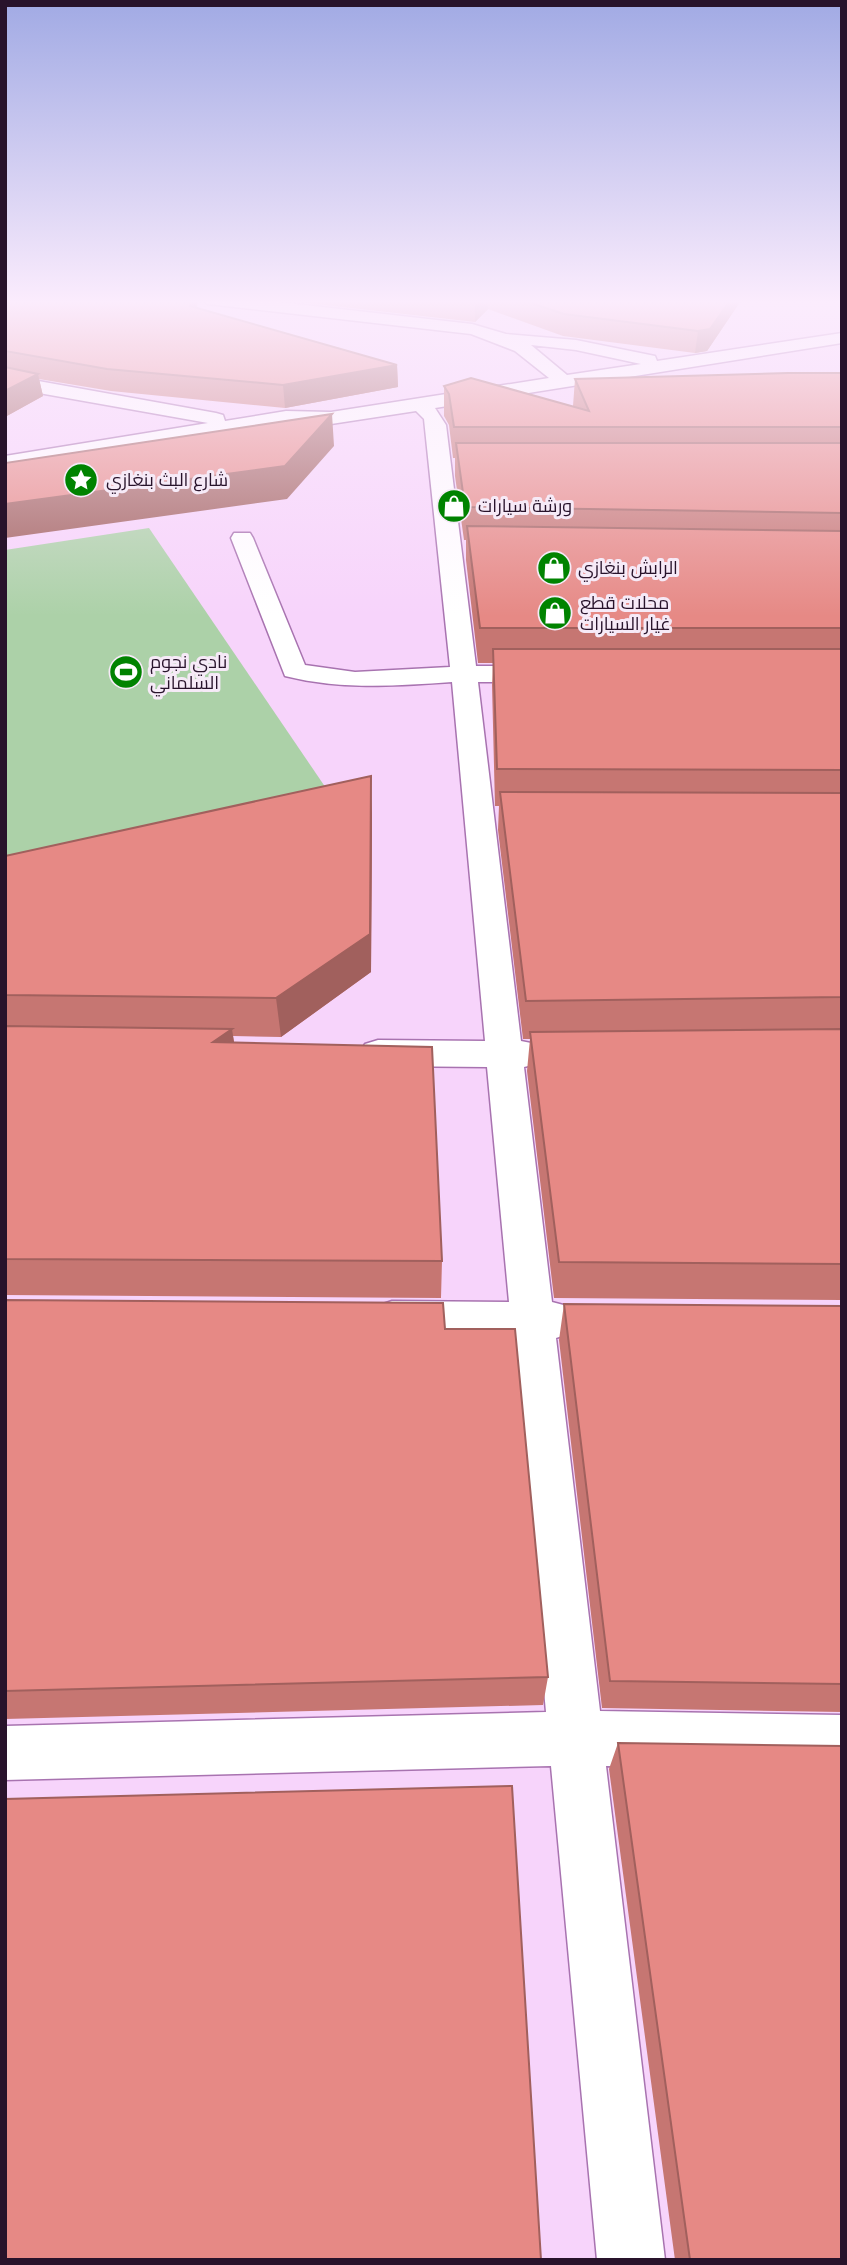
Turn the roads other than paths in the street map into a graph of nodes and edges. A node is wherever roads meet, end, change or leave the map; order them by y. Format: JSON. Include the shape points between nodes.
{"nodes":[{"id":1,"x":420,"y":404,"type":"edge"},
{"id":2,"x":136,"y":405,"type":"edge"},
{"id":3,"x":416,"y":405,"type":"edge"},
{"id":4,"x":331,"y":418,"type":"junction"},
{"id":5,"x":242,"y":424,"type":"junction"},
{"id":6,"x":5,"y":462,"type":"edge"},
{"id":7,"x":5,"y":477,"type":"edge"},
{"id":8,"x":242,"y":538,"type":"dead end"},
{"id":9,"x":463,"y":674,"type":"junction"},
{"id":10,"x":571,"y":674,"type":"edge"},
{"id":11,"x":351,"y":1053,"type":"edge"},
{"id":12,"x":558,"y":1054,"type":"edge"},
{"id":13,"x":504,"y":1055,"type":"junction"},
{"id":14,"x":352,"y":1318,"type":"edge"},
{"id":15,"x":532,"y":1320,"type":"junction"},
{"id":16,"x":599,"y":1320,"type":"edge"},
{"id":17,"x":576,"y":1738,"type":"junction"},
{"id":18,"x":842,"y":1742,"type":"edge"},
{"id":19,"x":5,"y":1753,"type":"edge"},
{"id":20,"x":631,"y":2260,"type":"edge"}],
"edges":[{"from":1,"to":9,"type":"street","via":[[433,417],[454,467],[465,550]]},
{"from":2,"to":5,"type":"street"},
{"from":3,"to":4,"type":"street"},
{"from":4,"to":5,"type":"street","via":[[298,416]]},
{"from":4,"to":7,"type":"street","via":[[296,429]]},
{"from":5,"to":6,"type":"street"},
{"from":8,"to":9,"type":"street","via":[[294,670],[348,679]]},
{"from":9,"to":10,"type":"street"},
{"from":9,"to":13,"type":"street","via":[[493,818]]},
{"from":11,"to":13,"type":"street"},
{"from":12,"to":13,"type":"street"},
{"from":13,"to":15,"type":"street"},
{"from":14,"to":15,"type":"street"},
{"from":15,"to":16,"type":"street"},
{"from":15,"to":17,"type":"street"},
{"from":17,"to":18,"type":"street"},
{"from":17,"to":19,"type":"street"},
{"from":17,"to":20,"type":"street"}]}
